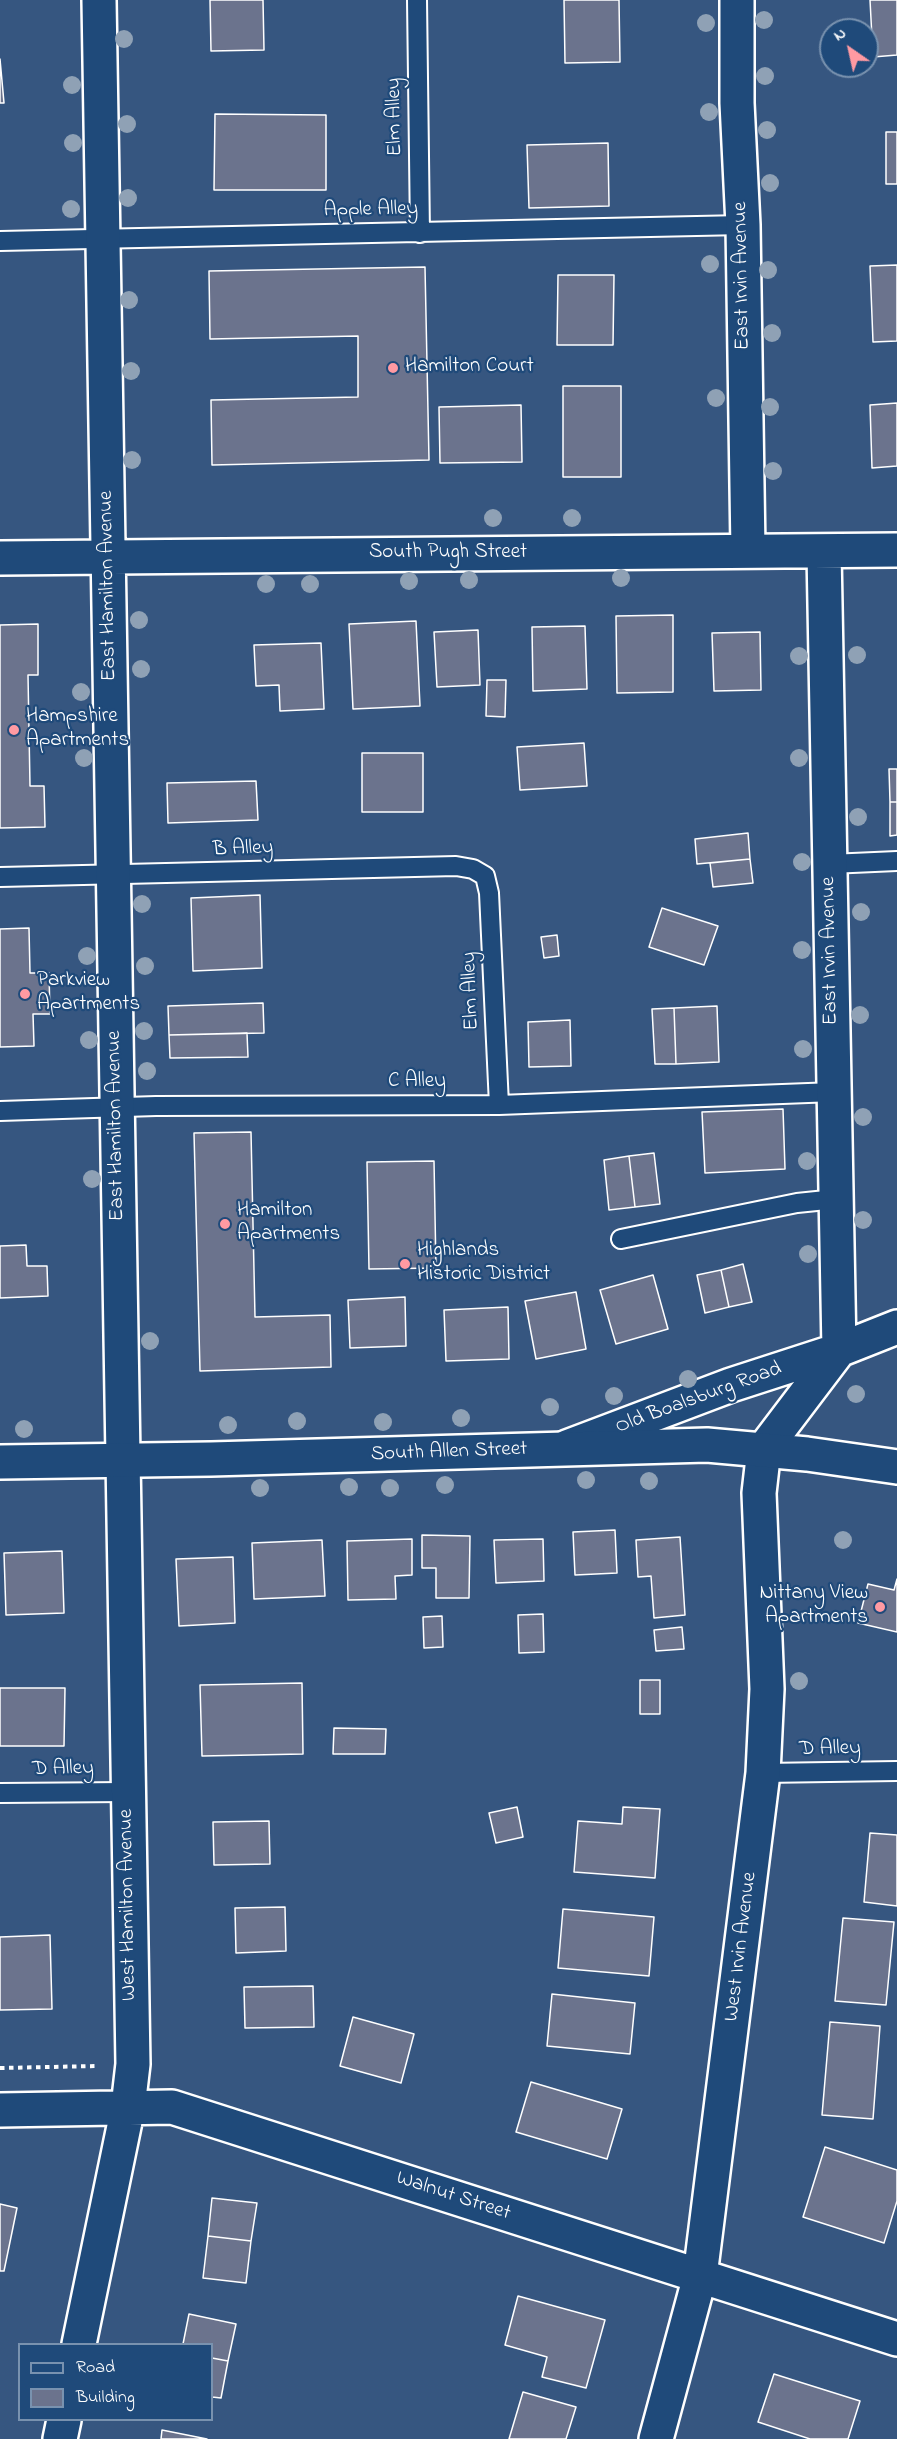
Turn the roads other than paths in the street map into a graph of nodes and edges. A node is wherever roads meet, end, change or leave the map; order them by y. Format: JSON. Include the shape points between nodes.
{"nodes":[{"id":1,"x":99,"y":0,"type":"edge"},
{"id":2,"x":417,"y":0,"type":"edge"},
{"id":3,"x":737,"y":0,"type":"edge"},
{"id":4,"x":743,"y":225,"type":"junction"},
{"id":5,"x":420,"y":233,"type":"junction"},
{"id":6,"x":103,"y":239,"type":"junction"},
{"id":7,"x":0,"y":241,"type":"edge"},
{"id":8,"x":897,"y":550,"type":"edge"},
{"id":9,"x":748,"y":552,"type":"junction"},
{"id":10,"x":824,"y":552,"type":"junction"},
{"id":11,"x":107,"y":556,"type":"junction"},
{"id":12,"x":0,"y":558,"type":"edge"},
{"id":13,"x":897,"y":861,"type":"edge"},
{"id":14,"x":830,"y":864,"type":"junction"},
{"id":15,"x":114,"y":875,"type":"junction"},
{"id":16,"x":485,"y":876,"type":"joint"},
{"id":17,"x":0,"y":877,"type":"edge"},
{"id":18,"x":834,"y":1092,"type":"junction"},
{"id":19,"x":499,"y":1105,"type":"junction"},
{"id":20,"x":117,"y":1107,"type":"junction"},
{"id":21,"x":0,"y":1111,"type":"edge"},
{"id":22,"x":836,"y":1199,"type":"junction"},
{"id":23,"x":621,"y":1239,"type":"dead end"},
{"id":24,"x":897,"y":1326,"type":"edge"},
{"id":25,"x":839,"y":1350,"type":"junction"},
{"id":26,"x":764,"y":1449,"type":"junction"},
{"id":27,"x":559,"y":1450,"type":"junction"},
{"id":28,"x":123,"y":1460,"type":"junction"},
{"id":29,"x":0,"y":1462,"type":"edge"},
{"id":30,"x":897,"y":1467,"type":"edge"},
{"id":31,"x":897,"y":1771,"type":"edge"},
{"id":32,"x":764,"y":1773,"type":"junction"},
{"id":33,"x":127,"y":1792,"type":"junction"},
{"id":34,"x":0,"y":1793,"type":"edge"},
{"id":35,"x":128,"y":2107,"type":"junction"},
{"id":36,"x":0,"y":2110,"type":"edge"},
{"id":37,"x":700,"y":2276,"type":"junction"},
{"id":38,"x":897,"y":2339,"type":"edge"},
{"id":39,"x":79,"y":2343,"type":"edge"},
{"id":40,"x":64,"y":2421,"type":"edge"},
{"id":41,"x":60,"y":2439,"type":"edge"},
{"id":42,"x":656,"y":2439,"type":"edge"}],
"edges":[{"from":1,"to":6,"type":"street","name":"East Hamilton Avenue"},
{"from":2,"to":5,"type":"lane","name":"Elm Alley"},
{"from":3,"to":4,"type":"street","name":"East Irvin Avenue"},
{"from":4,"to":5,"type":"lane","name":"Apple Alley"},
{"from":4,"to":9,"type":"street","name":"East Irvin Avenue"},
{"from":5,"to":6,"type":"lane","name":"Apple Alley"},
{"from":6,"to":7,"type":"lane","name":"Apple Alley"},
{"from":6,"to":11,"type":"street","name":"East Hamilton Avenue"},
{"from":8,"to":10,"type":"street","name":"South Pugh Street"},
{"from":9,"to":10,"type":"street","name":"South Pugh Street"},
{"from":9,"to":11,"type":"street","name":"South Pugh Street"},
{"from":10,"to":14,"type":"street","name":"East Irvin Avenue"},
{"from":11,"to":12,"type":"street","name":"South Pugh Street"},
{"from":11,"to":15,"type":"street","name":"East Hamilton Avenue"},
{"from":13,"to":14,"type":"lane"},
{"from":14,"to":18,"type":"street","name":"East Irvin Avenue"},
{"from":15,"to":16,"type":"lane","name":"B Alley","via":[[456,866]]},
{"from":15,"to":17,"type":"lane","name":"B Alley"},
{"from":15,"to":20,"type":"street","name":"East Hamilton Avenue"},
{"from":16,"to":19,"type":"lane","name":"Elm Alley","via":[[492,934]]},
{"from":18,"to":19,"type":"lane","name":"C Alley"},
{"from":18,"to":22,"type":"street","name":"East Irvin Avenue"},
{"from":19,"to":20,"type":"lane","name":"C Alley"},
{"from":20,"to":21,"type":"lane","name":"C Alley"},
{"from":20,"to":28,"type":"street","name":"East Hamilton Avenue"},
{"from":22,"to":23,"type":"lane","via":[[797,1203]]},
{"from":22,"to":25,"type":"street","name":"East Irvin Avenue"},
{"from":24,"to":25,"type":"street","name":"Old Boalsburg Road"},
{"from":25,"to":26,"type":"street","name":"Old Boalsburg Road"},
{"from":25,"to":27,"type":"street","name":"Old Boalsburg Road","via":[[731,1385]]},
{"from":26,"to":27,"type":"street","name":"South Allen Street","via":[[707,1445]]},
{"from":26,"to":30,"type":"street","name":"South Allen Street"},
{"from":26,"to":32,"type":"street","name":"West Irvin Avenue","via":[[759,1492],[767,1689]]},
{"from":27,"to":28,"type":"street","name":"South Allen Street"},
{"from":28,"to":29,"type":"street","name":"South Allen Street"},
{"from":28,"to":33,"type":"street","name":"West Hamilton Avenue"},
{"from":31,"to":32,"type":"lane","name":"D Alley"},
{"from":32,"to":37,"type":"street","name":"West Irvin Avenue"},
{"from":33,"to":34,"type":"lane","name":"D Alley"},
{"from":33,"to":35,"type":"street","name":"West Hamilton Avenue","via":[[133,2064]]},
{"from":35,"to":36,"type":"street","name":"Walnut Street"},
{"from":35,"to":37,"type":"street","name":"Walnut Street","via":[[172,2107]]},
{"from":35,"to":39,"type":"street","name":"West Hamilton Avenue"},
{"from":37,"to":38,"type":"street","name":"Walnut Street"},
{"from":37,"to":42,"type":"street","name":"West Irvin Avenue"},
{"from":40,"to":41,"type":"street"}]}
